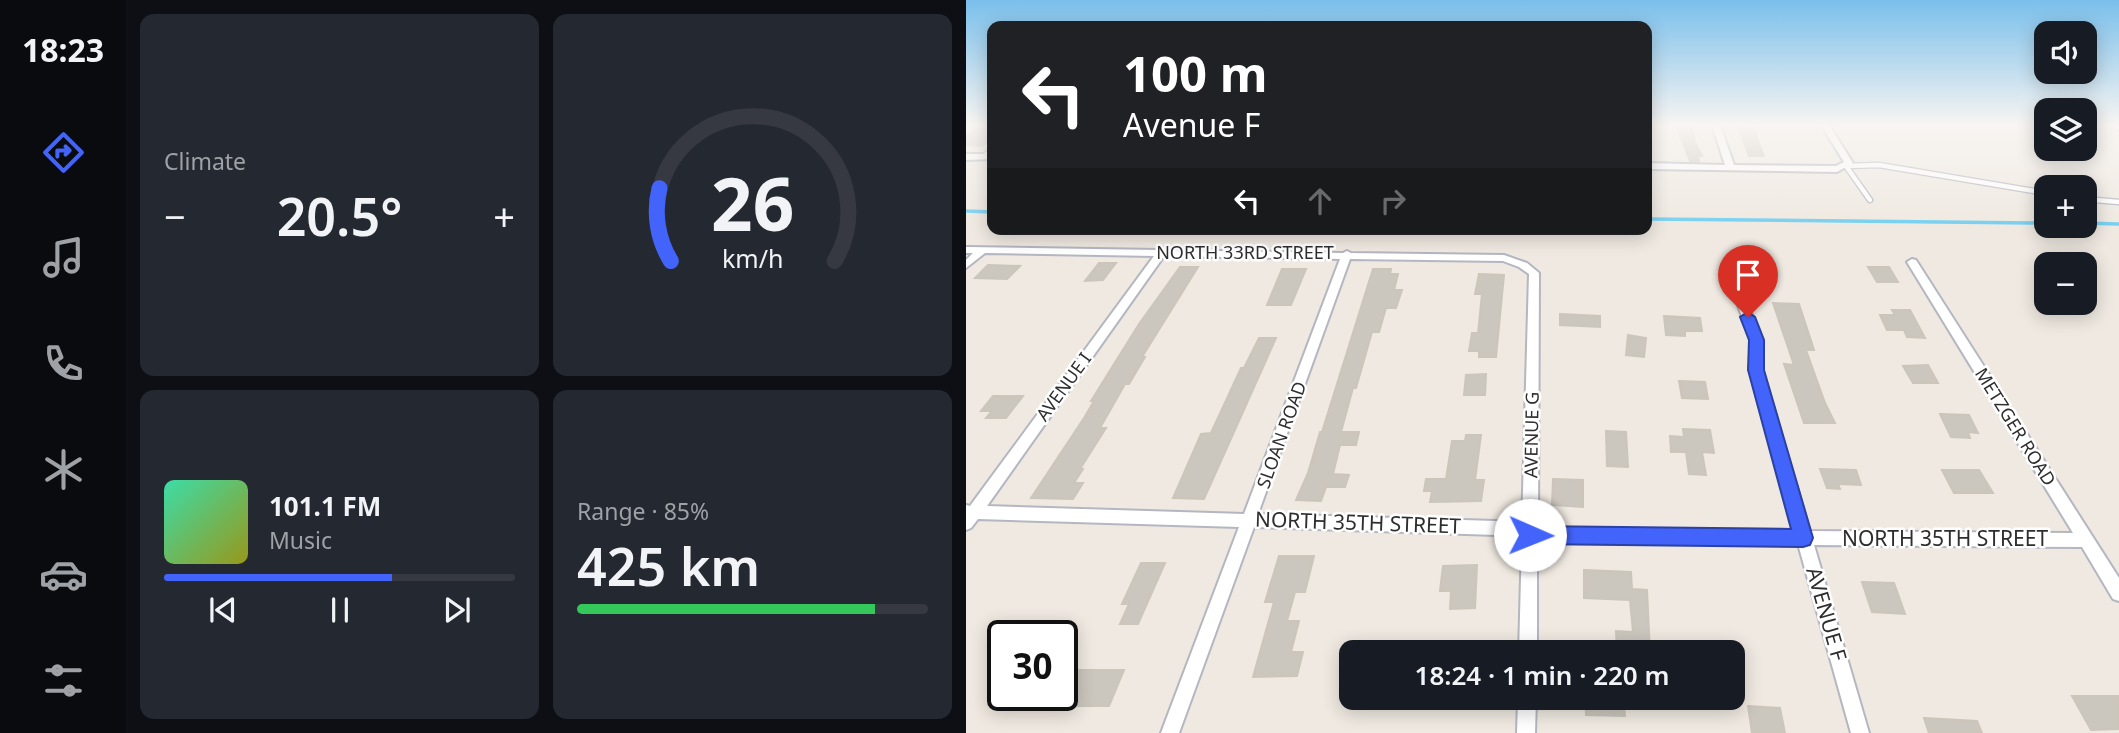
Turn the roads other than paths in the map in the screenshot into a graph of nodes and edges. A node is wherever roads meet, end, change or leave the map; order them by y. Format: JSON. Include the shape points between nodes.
{"nodes":[{"id":1,"x":1727,"y":159,"type":"edge"},
{"id":2,"x":1847,"y":159,"type":"edge"},
{"id":3,"x":1652,"y":166,"type":"edge"},
{"id":4,"x":1846,"y":166,"type":"junction"},
{"id":5,"x":1730,"y":167,"type":"junction"},
{"id":6,"x":2034,"y":191,"type":"edge"},
{"id":7,"x":1870,"y":200,"type":"dead end"},
{"id":8,"x":2097,"y":200,"type":"edge"},
{"id":9,"x":2119,"y":202,"type":"edge"},
{"id":10,"x":966,"y":250,"type":"edge"},
{"id":11,"x":982,"y":251,"type":"junction"},
{"id":12,"x":1162,"y":252,"type":"junction"},
{"id":13,"x":1347,"y":254,"type":"junction"},
{"id":14,"x":1912,"y":262,"type":"dead end"},
{"id":15,"x":966,"y":265,"type":"edge"},
{"id":16,"x":1523,"y":265,"type":"joint"},
{"id":17,"x":1739,"y":294,"type":"dead end"},
{"id":18,"x":969,"y":515,"type":"edge"},
{"id":19,"x":1251,"y":520,"type":"junction"},
{"id":20,"x":1530,"y":535,"type":"junction"},
{"id":21,"x":1803,"y":538,"type":"junction"},
{"id":22,"x":2086,"y":540,"type":"junction"},
{"id":23,"x":2119,"y":593,"type":"edge"},
{"id":24,"x":1528,"y":640,"type":"edge"},
{"id":25,"x":1527,"y":710,"type":"edge"},
{"id":26,"x":1170,"y":733,"type":"edge"},
{"id":27,"x":1526,"y":733,"type":"edge"},
{"id":28,"x":1860,"y":733,"type":"edge"}],
"edges":[{"from":1,"to":5,"type":"street"},
{"from":2,"to":4,"type":"street"},
{"from":3,"to":5,"type":"street"},
{"from":4,"to":5,"type":"street"},
{"from":4,"to":6,"type":"lane","via":[[1879,165]]},
{"from":4,"to":7,"type":"lane"},
{"from":8,"to":9,"type":"lane"},
{"from":10,"to":11,"type":"street","name":"NORTH 33RD STREET"},
{"from":11,"to":12,"type":"street","name":"NORTH 33RD STREET"},
{"from":11,"to":15,"type":"street"},
{"from":12,"to":13,"type":"street","name":"NORTH 33RD STREET"},
{"from":12,"to":18,"type":"street","name":"AVENUE I"},
{"from":13,"to":16,"type":"street","name":"NORTH 33RD STREET","via":[[1504,258]]},
{"from":13,"to":19,"type":"street","name":"SLOAN ROAD"},
{"from":14,"to":22,"type":"street","name":"METZGER ROAD"},
{"from":16,"to":20,"type":"street","name":"AVENUE G","via":[[1534,273]]},
{"from":17,"to":21,"type":"street","name":"AVENUE F","via":[[1756,340],[1756,370]]},
{"from":18,"to":19,"type":"street","name":"NORTH 35TH STREET"},
{"from":19,"to":20,"type":"street","name":"NORTH 35TH STREET","via":[[1496,528]]},
{"from":19,"to":26,"type":"street","name":"SLOAN ROAD"},
{"from":20,"to":21,"type":"street","name":"NORTH 35TH STREET"},
{"from":20,"to":24,"type":"street","name":"AVENUE G"},
{"from":21,"to":22,"type":"street","name":"NORTH 35TH STREET"},
{"from":21,"to":28,"type":"street","name":"AVENUE F"},
{"from":22,"to":23,"type":"street","name":"METZGER ROAD"},
{"from":25,"to":27,"type":"street"}]}
